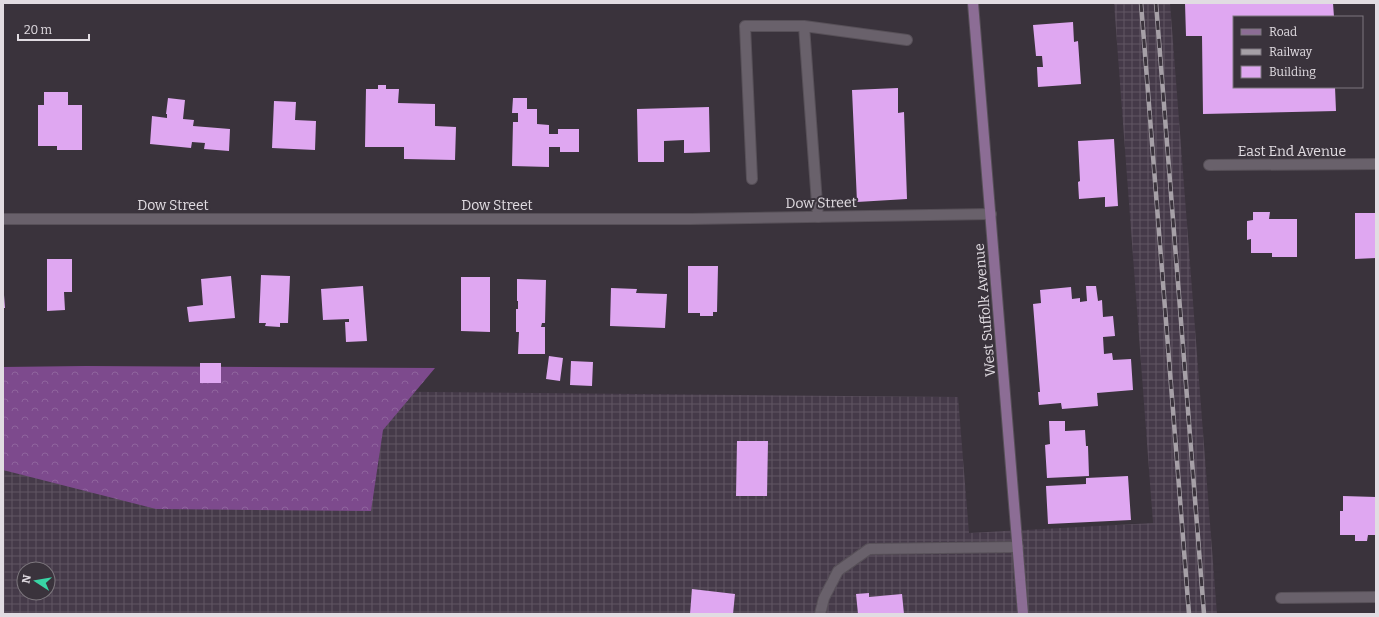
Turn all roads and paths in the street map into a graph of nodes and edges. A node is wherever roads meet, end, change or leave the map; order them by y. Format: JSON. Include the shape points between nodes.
{"nodes":[{"id":1,"x":973,"y":3,"type":"edge"},
{"id":2,"x":804,"y":26,"type":"junction"},
{"id":3,"x":907,"y":40,"type":"dead end"},
{"id":4,"x":1376,"y":164,"type":"edge"},
{"id":5,"x":1208,"y":165,"type":"dead end"},
{"id":6,"x":752,"y":179,"type":"dead end"},
{"id":7,"x":991,"y":214,"type":"junction"},
{"id":8,"x":818,"y":217,"type":"junction"},
{"id":9,"x":3,"y":219,"type":"edge"},
{"id":10,"x":1018,"y":547,"type":"junction"},
{"id":11,"x":1376,"y":597,"type":"edge"},
{"id":12,"x":1281,"y":598,"type":"dead end"},
{"id":13,"x":820,"y":614,"type":"edge"},
{"id":14,"x":1023,"y":614,"type":"edge"}],
"edges":[{"from":1,"to":7,"type":"main road","name":"West Suffolk Avenue"},
{"from":2,"to":3,"type":"street"},
{"from":2,"to":6,"type":"street","via":[[745,26]]},
{"from":2,"to":8,"type":"street"},
{"from":4,"to":5,"type":"street","name":"East End Avenue"},
{"from":7,"to":8,"type":"street","name":"Dow Street"},
{"from":7,"to":10,"type":"main road","name":"West Suffolk Avenue"},
{"from":8,"to":9,"type":"street","name":"Dow Street"},
{"from":10,"to":13,"type":"street","via":[[869,549],[838,571],[824,598]]},
{"from":10,"to":14,"type":"main road","name":"West Suffolk Avenue"},
{"from":11,"to":12,"type":"street"}]}
